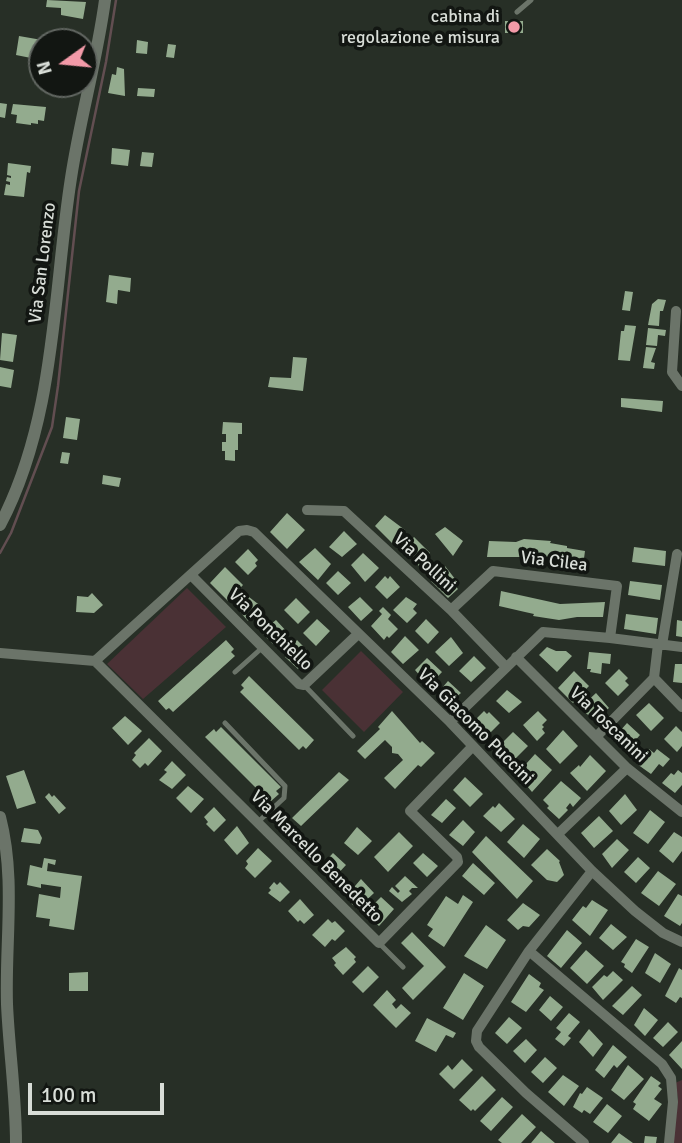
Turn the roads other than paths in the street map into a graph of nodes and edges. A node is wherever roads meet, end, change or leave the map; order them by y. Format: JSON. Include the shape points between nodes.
{"nodes":[{"id":1,"x":105,"y":0,"type":"edge"},
{"id":2,"x":531,"y":0,"type":"edge"},
{"id":3,"x":517,"y":12,"type":"dead end"},
{"id":4,"x":676,"y":310,"type":"dead end"},
{"id":5,"x":682,"y":386,"type":"edge"},
{"id":6,"x":307,"y":510,"type":"dead end"},
{"id":7,"x":0,"y":525,"type":"edge"},
{"id":8,"x":677,"y":554,"type":"dead end"},
{"id":9,"x":191,"y":575,"type":"junction"},
{"id":10,"x":451,"y":611,"type":"junction"},
{"id":11,"x":358,"y":634,"type":"junction"},
{"id":12,"x":610,"y":638,"type":"junction"},
{"id":13,"x":660,"y":644,"type":"junction"},
{"id":14,"x":263,"y":647,"type":"junction"},
{"id":15,"x":682,"y":647,"type":"edge"},
{"id":16,"x":0,"y":653,"type":"edge"},
{"id":17,"x":516,"y":657,"type":"junction"},
{"id":18,"x":95,"y":661,"type":"junction"},
{"id":19,"x":506,"y":667,"type":"junction"},
{"id":20,"x":235,"y":672,"type":"dead end"},
{"id":21,"x":654,"y":678,"type":"junction"},
{"id":22,"x":304,"y":685,"type":"junction"},
{"id":23,"x":682,"y":707,"type":"edge"},
{"id":24,"x":450,"y":722,"type":"junction"},
{"id":25,"x":225,"y":723,"type":"dead end"},
{"id":26,"x":353,"y":736,"type":"dead end"},
{"id":27,"x":596,"y":737,"type":"junction"},
{"id":28,"x":473,"y":746,"type":"junction"},
{"id":29,"x":627,"y":768,"type":"junction"},
{"id":30,"x":682,"y":812,"type":"edge"},
{"id":31,"x":0,"y":817,"type":"edge"},
{"id":32,"x":258,"y":821,"type":"junction"},
{"id":33,"x":558,"y":834,"type":"junction"},
{"id":34,"x":592,"y":871,"type":"junction"},
{"id":35,"x":682,"y":942,"type":"edge"},
{"id":36,"x":379,"y":943,"type":"junction"},
{"id":37,"x":529,"y":951,"type":"junction"},
{"id":38,"x":403,"y":967,"type":"dead end"},
{"id":39,"x":4,"y":1039,"type":"edge"},
{"id":40,"x":16,"y":1143,"type":"edge"},
{"id":41,"x":584,"y":1143,"type":"edge"},
{"id":42,"x":669,"y":1143,"type":"edge"}],
"edges":[{"from":1,"to":7,"type":"street","name":"Via San Lorenzo","via":[[71,177],[36,429],[14,499]]},
{"from":2,"to":3,"type":"lane"},
{"from":4,"to":5,"type":"street","via":[[672,372]]},
{"from":6,"to":10,"type":"street","name":"Via Pollini","via":[[344,511]]},
{"from":8,"to":13,"type":"street"},
{"from":9,"to":11,"type":"street","name":"Via Giacomo Puccini","via":[[239,531],[254,532]]},
{"from":9,"to":14,"type":"street","name":"Via Ponchiello"},
{"from":9,"to":18,"type":"street"},
{"from":10,"to":12,"type":"street","name":"Via Cilea","via":[[493,571],[617,586]]},
{"from":10,"to":19,"type":"street","name":"Via Pollini"},
{"from":11,"to":22,"type":"street","name":"Via Ponchiello"},
{"from":11,"to":24,"type":"street","name":"Via Giacomo Puccini"},
{"from":12,"to":13,"type":"street"},
{"from":12,"to":17,"type":"street","via":[[543,632]]},
{"from":13,"to":15,"type":"street"},
{"from":13,"to":21,"type":"street"},
{"from":14,"to":20,"type":"lane"},
{"from":14,"to":22,"type":"street","name":"Via Ponchiello"},
{"from":16,"to":18,"type":"street"},
{"from":17,"to":19,"type":"street"},
{"from":17,"to":27,"type":"street","name":"Via Toscanini"},
{"from":18,"to":32,"type":"street","name":"Via Marcello Benedetto"},
{"from":19,"to":24,"type":"street"},
{"from":21,"to":23,"type":"street"},
{"from":21,"to":27,"type":"street"},
{"from":22,"to":26,"type":"lane"},
{"from":24,"to":28,"type":"street","name":"Via Giacomo Puccini"},
{"from":25,"to":32,"type":"lane","via":[[285,786],[284,798]]},
{"from":27,"to":29,"type":"street","name":"Via Toscanini"},
{"from":28,"to":33,"type":"street","name":"Via Giacomo Puccini"},
{"from":28,"to":36,"type":"street","name":"Via Marcello Benedetto","via":[[410,811],[458,862]]},
{"from":29,"to":30,"type":"street","name":"Via Toscanini"},
{"from":29,"to":33,"type":"street"},
{"from":31,"to":39,"type":"street","via":[[10,873]]},
{"from":32,"to":36,"type":"street","name":"Via Marcello Benedetto"},
{"from":33,"to":34,"type":"street","name":"Via Giacomo Puccini"},
{"from":34,"to":35,"type":"street","name":"Via Giacomo Puccini","via":[[635,911]]},
{"from":34,"to":37,"type":"street"},
{"from":36,"to":38,"type":"lane"},
{"from":37,"to":41,"type":"street","via":[[477,1031],[476,1041]]},
{"from":37,"to":42,"type":"street","via":[[662,1064],[671,1079]]},
{"from":39,"to":40,"type":"street"}]}
